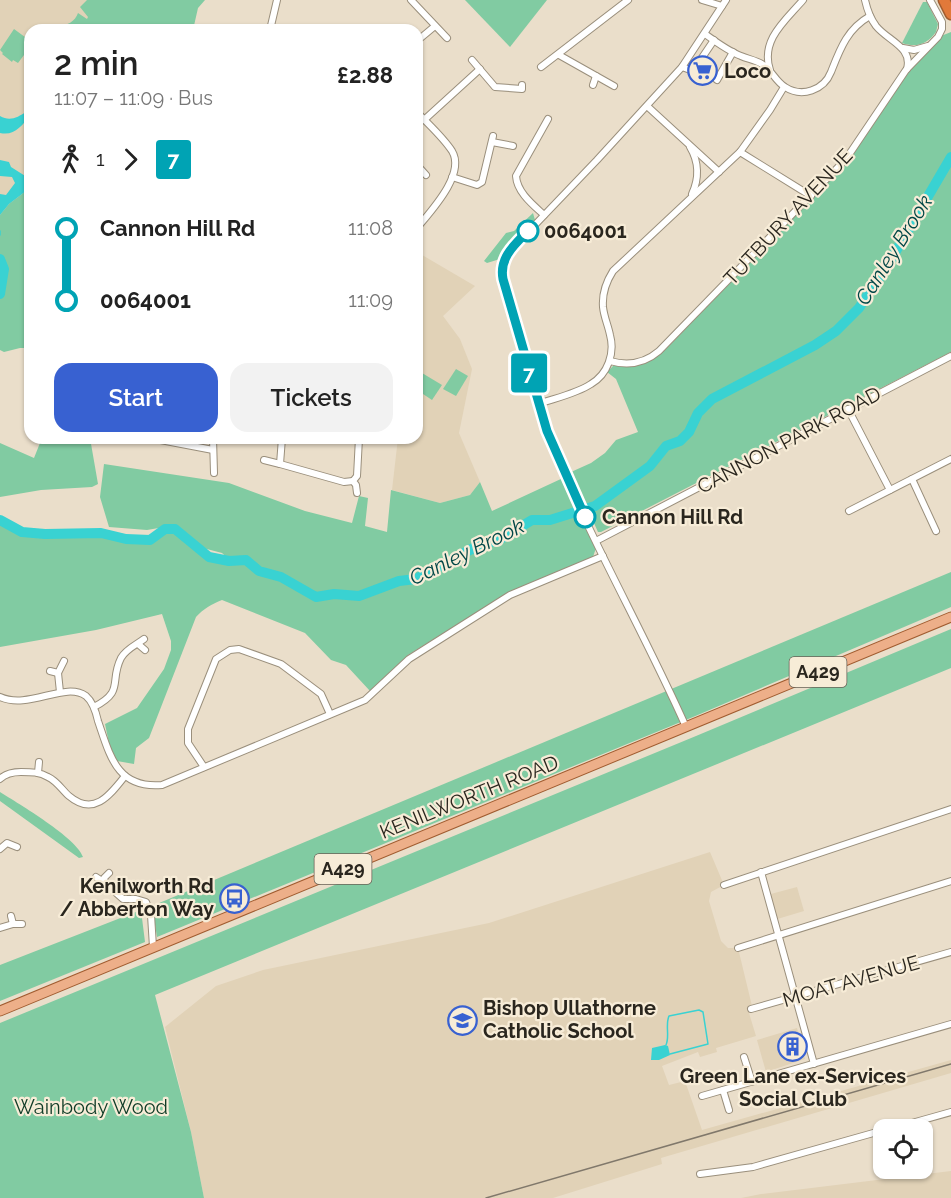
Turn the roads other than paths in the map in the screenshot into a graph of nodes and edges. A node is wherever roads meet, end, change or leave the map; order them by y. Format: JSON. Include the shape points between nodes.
{"nodes":[{"id":1,"x":277,"y":0,"type":"edge"},
{"id":2,"x":411,"y":0,"type":"edge"},
{"id":3,"x":628,"y":0,"type":"edge"},
{"id":4,"x":702,"y":0,"type":"edge"},
{"id":5,"x":803,"y":0,"type":"edge"},
{"id":6,"x":865,"y":0,"type":"edge"},
{"id":7,"x":930,"y":0,"type":"edge"},
{"id":8,"x":944,"y":0,"type":"edge"},
{"id":9,"x":724,"y":3,"type":"edge"},
{"id":10,"x":951,"y":14,"type":"edge"},
{"id":11,"x":870,"y":16,"type":"junction"},
{"id":12,"x":271,"y":24,"type":"edge"},
{"id":13,"x":435,"y":26,"type":"junction"},
{"id":14,"x":705,"y":34,"type":"junction"},
{"id":15,"x":423,"y":36,"type":"edge"},
{"id":16,"x":447,"y":38,"type":"dead end"},
{"id":17,"x":714,"y":40,"type":"junction"},
{"id":18,"x":930,"y":45,"type":"junction"},
{"id":19,"x":902,"y":48,"type":"junction"},
{"id":20,"x":734,"y":52,"type":"junction"},
{"id":21,"x":767,"y":52,"type":"junction"},
{"id":22,"x":559,"y":55,"type":"junction"},
{"id":23,"x":472,"y":60,"type":"dead end"},
{"id":24,"x":754,"y":60,"type":"junction"},
{"id":25,"x":541,"y":67,"type":"dead end"},
{"id":26,"x":682,"y":67,"type":"junction"},
{"id":27,"x":480,"y":69,"type":"junction"},
{"id":28,"x":770,"y":70,"type":"junction"},
{"id":29,"x":906,"y":70,"type":"junction"},
{"id":30,"x":596,"y":76,"type":"junction"},
{"id":31,"x":717,"y":80,"type":"dead end"},
{"id":32,"x":522,"y":85,"type":"dead end"},
{"id":33,"x":593,"y":85,"type":"dead end"},
{"id":34,"x":614,"y":86,"type":"dead end"},
{"id":35,"x":784,"y":87,"type":"junction"},
{"id":36,"x":647,"y":106,"type":"junction"},
{"id":37,"x":548,"y":119,"type":"dead end"},
{"id":38,"x":424,"y":120,"type":"joint"},
{"id":39,"x":684,"y":139,"type":"junction"},
{"id":40,"x":513,"y":146,"type":"dead end"},
{"id":41,"x":740,"y":152,"type":"junction"},
{"id":42,"x":719,"y":172,"type":"junction"},
{"id":43,"x":452,"y":177,"type":"junction"},
{"id":44,"x":811,"y":196,"type":"junction"},
{"id":45,"x":689,"y":199,"type":"junction"},
{"id":46,"x":544,"y":215,"type":"junction"},
{"id":47,"x":423,"y":220,"type":"edge"},
{"id":48,"x":951,"y":356,"type":"edge"},
{"id":49,"x":610,"y":361,"type":"junction"},
{"id":50,"x":538,"y":404,"type":"junction"},
{"id":51,"x":848,"y":409,"type":"junction"},
{"id":52,"x":178,"y":444,"type":"edge"},
{"id":53,"x":213,"y":444,"type":"edge"},
{"id":54,"x":282,"y":444,"type":"edge"},
{"id":55,"x":359,"y":444,"type":"edge"},
{"id":56,"x":213,"y":450,"type":"junction"},
{"id":57,"x":951,"y":459,"type":"edge"},
{"id":58,"x":264,"y":460,"type":"dead end"},
{"id":59,"x":280,"y":465,"type":"junction"},
{"id":60,"x":214,"y":473,"type":"dead end"},
{"id":61,"x":912,"y":479,"type":"junction"},
{"id":62,"x":353,"y":481,"type":"junction"},
{"id":63,"x":890,"y":490,"type":"junction"},
{"id":64,"x":357,"y":493,"type":"dead end"},
{"id":65,"x":849,"y":511,"type":"dead end"},
{"id":66,"x":936,"y":531,"type":"dead end"},
{"id":67,"x":596,"y":541,"type":"junction"},
{"id":68,"x":603,"y":556,"type":"junction"},
{"id":69,"x":951,"y":617,"type":"edge"},
{"id":70,"x":145,"y":650,"type":"dead end"},
{"id":71,"x":64,"y":661,"type":"dead end"},
{"id":72,"x":50,"y":671,"type":"dead end"},
{"id":73,"x":58,"y":673,"type":"junction"},
{"id":74,"x":60,"y":692,"type":"junction"},
{"id":75,"x":0,"y":698,"type":"edge"},
{"id":76,"x":94,"y":707,"type":"junction"},
{"id":77,"x":330,"y":714,"type":"junction"},
{"id":78,"x":686,"y":727,"type":"junction"},
{"id":79,"x":39,"y":762,"type":"dead end"},
{"id":80,"x":204,"y":767,"type":"junction"},
{"id":81,"x":38,"y":772,"type":"junction"},
{"id":82,"x":1,"y":774,"type":"edge"},
{"id":83,"x":125,"y":776,"type":"junction"},
{"id":84,"x":951,"y":809,"type":"edge"},
{"id":85,"x":0,"y":837,"type":"edge"},
{"id":86,"x":7,"y":843,"type":"junction"},
{"id":87,"x":17,"y":847,"type":"dead end"},
{"id":88,"x":0,"y":849,"type":"edge"},
{"id":89,"x":761,"y":872,"type":"junction"},
{"id":90,"x":109,"y":873,"type":"dead end"},
{"id":91,"x":96,"y":877,"type":"dead end"},
{"id":92,"x":951,"y":881,"type":"edge"},
{"id":93,"x":105,"y":883,"type":"junction"},
{"id":94,"x":724,"y":885,"type":"dead end"},
{"id":95,"x":11,"y":916,"type":"dead end"},
{"id":96,"x":13,"y":924,"type":"junction"},
{"id":97,"x":22,"y":924,"type":"dead end"},
{"id":98,"x":0,"y":928,"type":"edge"},
{"id":99,"x":778,"y":935,"type":"junction"},
{"id":100,"x":153,"y":947,"type":"junction"},
{"id":101,"x":738,"y":948,"type":"dead end"},
{"id":102,"x":951,"y":952,"type":"edge"},
{"id":103,"x":795,"y":997,"type":"junction"},
{"id":104,"x":751,"y":1009,"type":"dead end"},
{"id":105,"x":0,"y":1011,"type":"edge"},
{"id":106,"x":951,"y":1024,"type":"edge"},
{"id":107,"x":744,"y":1057,"type":"dead end"},
{"id":108,"x":814,"y":1064,"type":"junction"},
{"id":109,"x":752,"y":1082,"type":"junction"},
{"id":110,"x":723,"y":1090,"type":"junction"},
{"id":111,"x":702,"y":1096,"type":"dead end"},
{"id":112,"x":729,"y":1110,"type":"dead end"},
{"id":113,"x":951,"y":1112,"type":"edge"},
{"id":114,"x":925,"y":1119,"type":"edge"},
{"id":115,"x":873,"y":1133,"type":"edge"},
{"id":116,"x":700,"y":1174,"type":"dead end"}],
"edges":[{"from":1,"to":12,"type":"street"},
{"from":2,"to":13,"type":"street"},
{"from":3,"to":22,"type":"street"},
{"from":4,"to":9,"type":"street"},
{"from":5,"to":21,"type":"street","via":[[774,35]]},
{"from":6,"to":11,"type":"street"},
{"from":7,"to":18,"type":"street","name":"TUTBURY AVENUE","via":[[942,22],[942,29]]},
{"from":8,"to":10,"type":"highway"},
{"from":9,"to":14,"type":"street"},
{"from":11,"to":19,"type":"street","via":[[883,34]]},
{"from":11,"to":35,"type":"street","via":[[845,38],[830,75],[820,87],[806,92]]},
{"from":13,"to":15,"type":"street"},
{"from":13,"to":16,"type":"street"},
{"from":14,"to":17,"type":"street"},
{"from":14,"to":26,"type":"street"},
{"from":17,"to":20,"type":"street"},
{"from":17,"to":26,"type":"street","via":[[693,71]]},
{"from":18,"to":19,"type":"street"},
{"from":18,"to":29,"type":"street","name":"TUTBURY AVENUE"},
{"from":19,"to":29,"type":"street","via":[[908,59]]},
{"from":20,"to":24,"type":"street"},
{"from":20,"to":31,"type":"street"},
{"from":21,"to":24,"type":"street"},
{"from":21,"to":28,"type":"street"},
{"from":22,"to":25,"type":"street"},
{"from":22,"to":30,"type":"street"},
{"from":23,"to":27,"type":"street"},
{"from":24,"to":28,"type":"street"},
{"from":26,"to":36,"type":"street"},
{"from":27,"to":32,"type":"street","via":[[495,87],[522,89]]},
{"from":27,"to":38,"type":"street"},
{"from":28,"to":35,"type":"street"},
{"from":29,"to":44,"type":"street","name":"TUTBURY AVENUE","via":[[846,159]]},
{"from":30,"to":33,"type":"street"},
{"from":30,"to":34,"type":"street"},
{"from":35,"to":41,"type":"street"},
{"from":36,"to":39,"type":"street"},
{"from":36,"to":46,"type":"street"},
{"from":37,"to":46,"type":"street","via":[[516,176],[524,195]]},
{"from":38,"to":43,"type":"street","via":[[452,151]]},
{"from":39,"to":42,"type":"street"},
{"from":39,"to":45,"type":"street","via":[[695,157],[697,171]]},
{"from":40,"to":43,"type":"street","via":[[492,139],[482,182],[477,185]]},
{"from":41,"to":42,"type":"street"},
{"from":41,"to":44,"type":"street"},
{"from":42,"to":45,"type":"street"},
{"from":43,"to":47,"type":"street"},
{"from":44,"to":49,"type":"street","name":"TUTBURY AVENUE","via":[[655,355],[628,364]]},
{"from":45,"to":49,"type":"street","via":[[610,276],[603,297],[612,342]]},
{"from":46,"to":50,"type":"street","via":[[508,253],[502,273]]},
{"from":48,"to":51,"type":"street","name":"CANNON PARK ROAD"},
{"from":49,"to":50,"type":"street","via":[[590,385]]},
{"from":50,"to":67,"type":"street"},
{"from":51,"to":63,"type":"street"},
{"from":51,"to":67,"type":"street","name":"CANNON PARK ROAD"},
{"from":52,"to":56,"type":"street"},
{"from":53,"to":56,"type":"street"},
{"from":54,"to":59,"type":"street"},
{"from":55,"to":62,"type":"street","via":[[357,476]]},
{"from":56,"to":60,"type":"street"},
{"from":57,"to":61,"type":"street"},
{"from":58,"to":59,"type":"street"},
{"from":59,"to":62,"type":"street"},
{"from":61,"to":63,"type":"street"},
{"from":61,"to":66,"type":"street"},
{"from":62,"to":64,"type":"street"},
{"from":63,"to":65,"type":"street"},
{"from":67,"to":68,"type":"street"},
{"from":68,"to":77,"type":"street","via":[[510,595],[409,659],[365,700]]},
{"from":68,"to":78,"type":"street"},
{"from":69,"to":78,"type":"main road","name":"KENILWORTH ROAD","number":"A429"},
{"from":70,"to":76,"type":"street","via":[[141,641],[122,657],[115,689]]},
{"from":71,"to":73,"type":"street"},
{"from":72,"to":73,"type":"street"},
{"from":73,"to":74,"type":"street"},
{"from":74,"to":75,"type":"street","via":[[22,702]]},
{"from":74,"to":76,"type":"street","via":[[82,694]]},
{"from":76,"to":83,"type":"street","via":[[112,760]]},
{"from":77,"to":80,"type":"street"},
{"from":77,"to":80,"type":"street","via":[[321,694],[281,664],[239,649],[230,650],[216,658],[188,729],[188,743]]},
{"from":78,"to":100,"type":"main road","name":"KENILWORTH ROAD","number":"A429"},
{"from":79,"to":81,"type":"street"},
{"from":80,"to":83,"type":"street","via":[[162,785],[144,785]]},
{"from":81,"to":82,"type":"street"},
{"from":81,"to":83,"type":"street","via":[[50,777],[74,800],[89,804],[107,798]]},
{"from":84,"to":89,"type":"street"},
{"from":85,"to":86,"type":"street"},
{"from":86,"to":87,"type":"street"},
{"from":86,"to":88,"type":"street"},
{"from":89,"to":94,"type":"street"},
{"from":89,"to":99,"type":"street"},
{"from":90,"to":93,"type":"street"},
{"from":91,"to":93,"type":"street"},
{"from":92,"to":99,"type":"street"},
{"from":93,"to":100,"type":"street","via":[[123,899],[146,902]]},
{"from":95,"to":96,"type":"street"},
{"from":96,"to":97,"type":"street"},
{"from":96,"to":98,"type":"street"},
{"from":99,"to":101,"type":"street"},
{"from":99,"to":103,"type":"street"},
{"from":100,"to":105,"type":"main road","name":"KENILWORTH ROAD","number":"A429"},
{"from":102,"to":103,"type":"street","name":"MOAT AVENUE"},
{"from":103,"to":104,"type":"street","name":"MOAT AVENUE"},
{"from":103,"to":108,"type":"street"},
{"from":106,"to":108,"type":"street"},
{"from":107,"to":109,"type":"street"},
{"from":108,"to":109,"type":"street"},
{"from":109,"to":110,"type":"street"},
{"from":110,"to":111,"type":"street"},
{"from":110,"to":112,"type":"street"},
{"from":113,"to":114,"type":"street"},
{"from":115,"to":116,"type":"street","via":[[753,1167]]}]}
